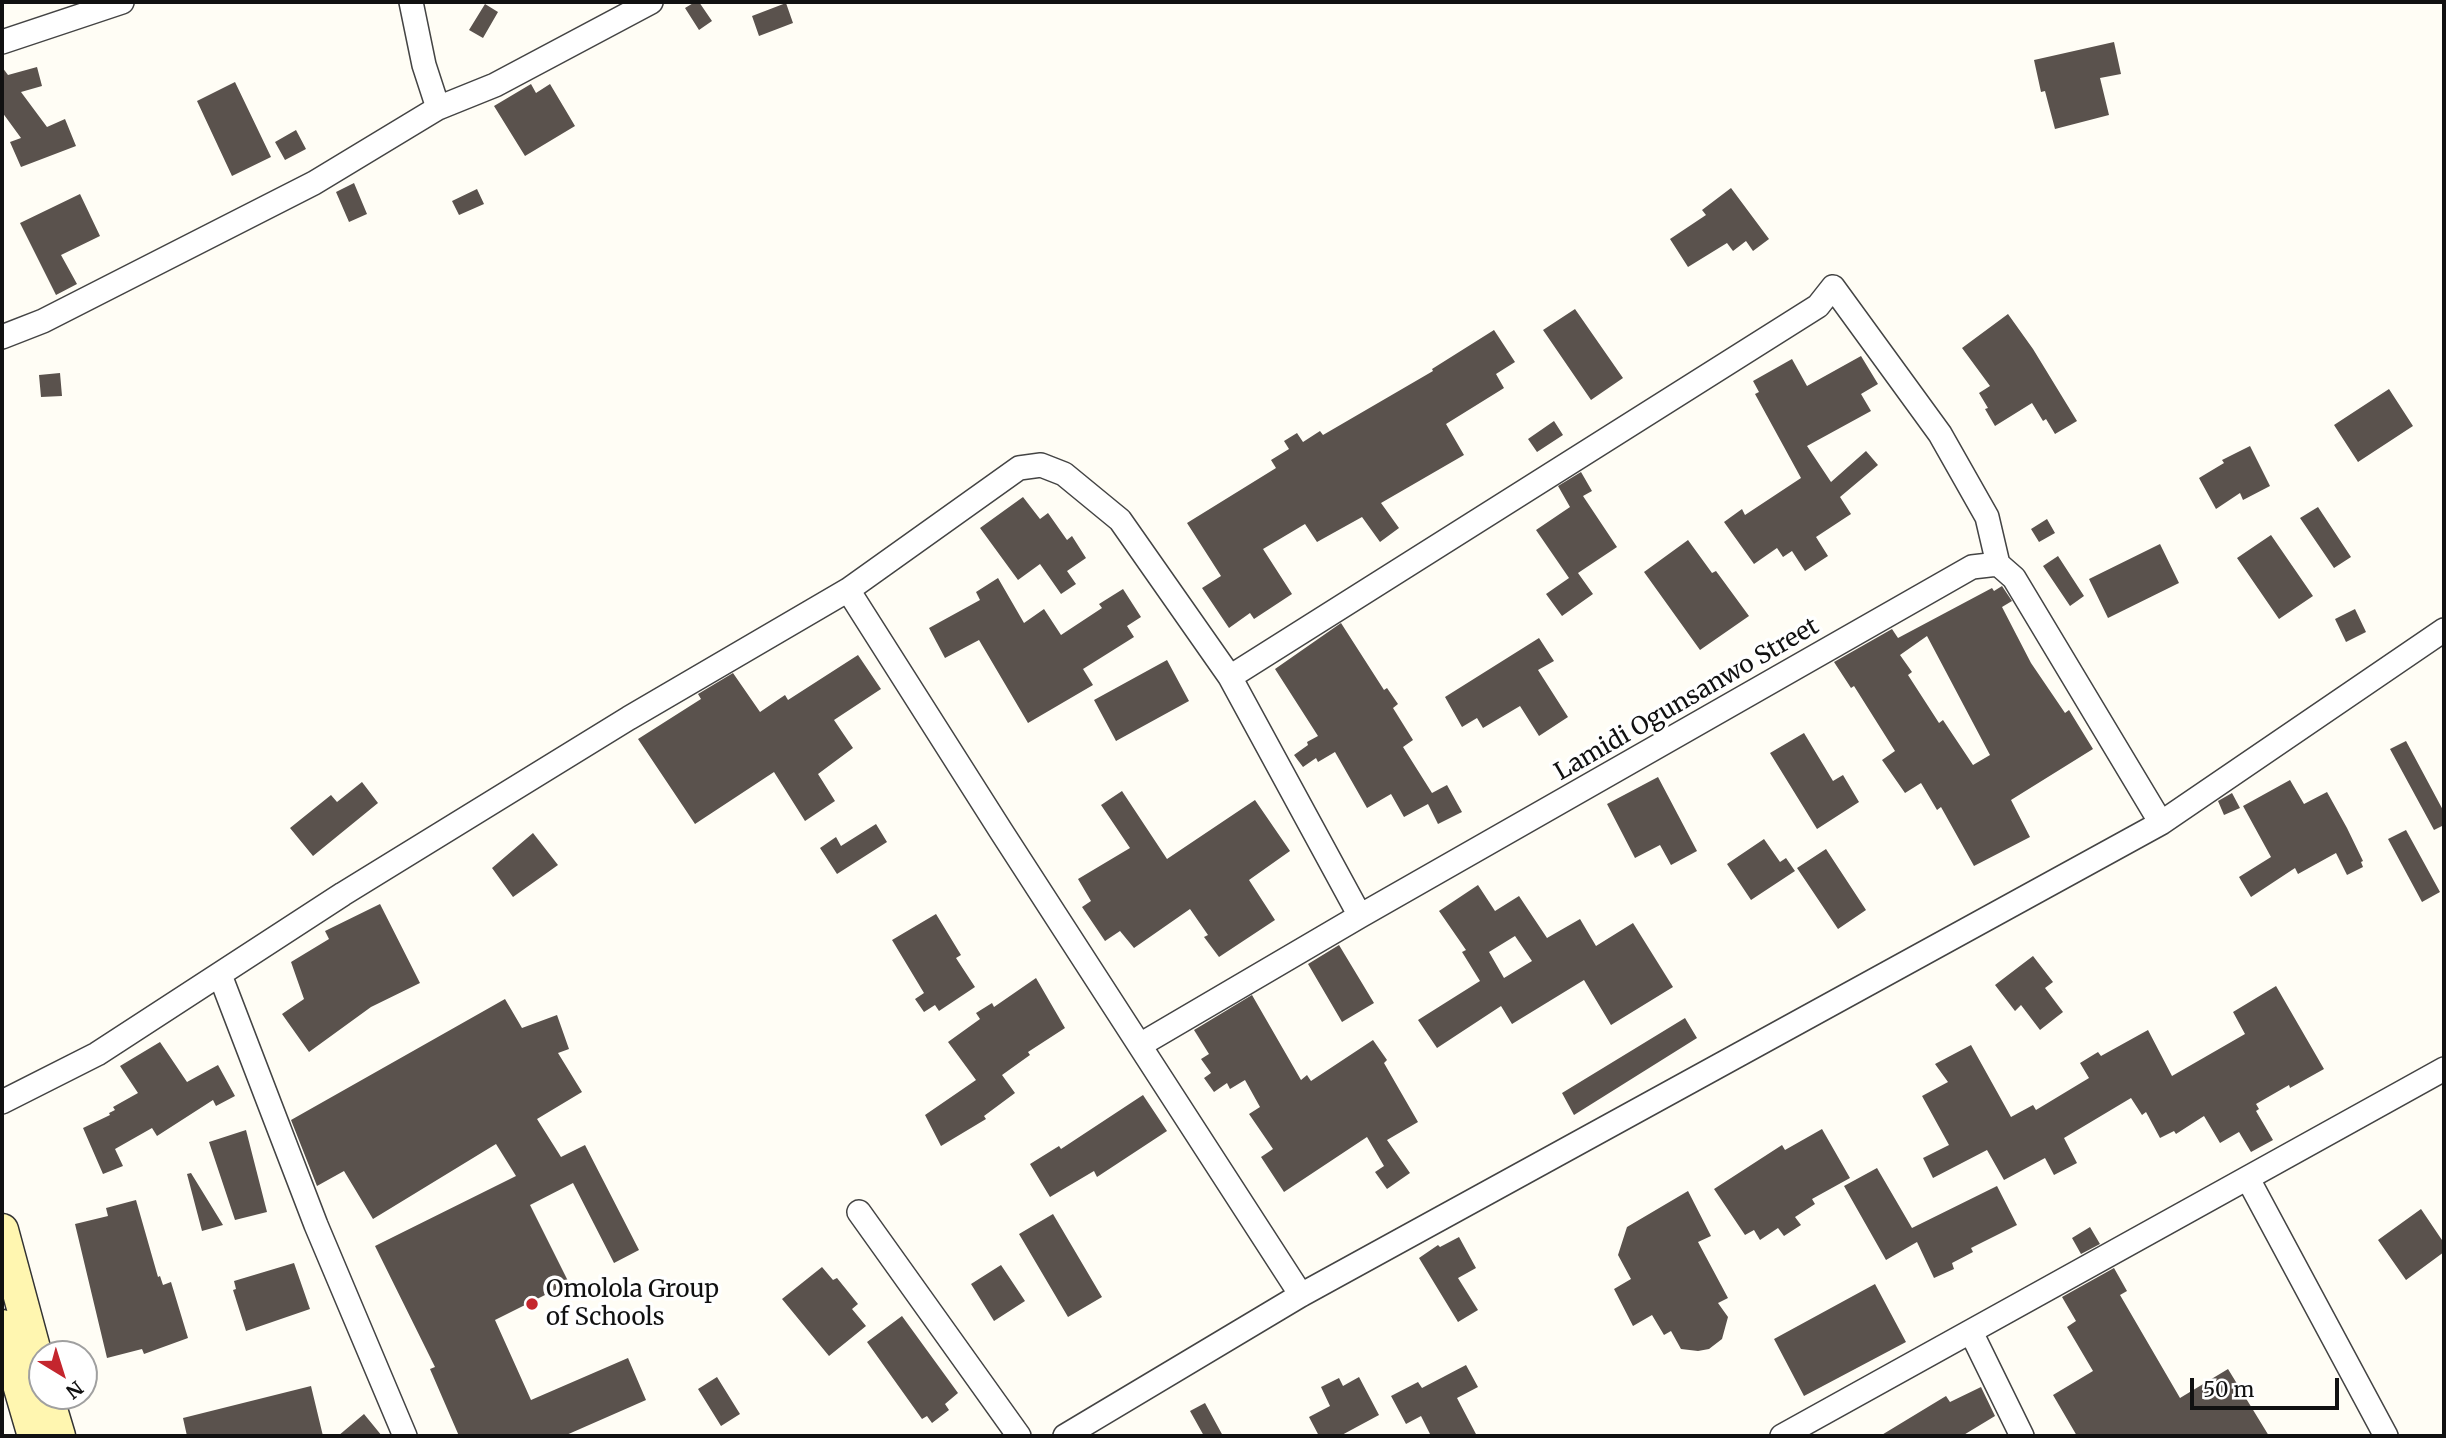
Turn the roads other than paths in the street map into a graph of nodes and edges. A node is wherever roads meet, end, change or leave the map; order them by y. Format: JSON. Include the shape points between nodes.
{"nodes":[{"id":1,"x":411,"y":2,"type":"edge"},
{"id":2,"x":652,"y":2,"type":"edge"},
{"id":3,"x":109,"y":4,"type":"edge"},
{"id":4,"x":2,"y":42,"type":"edge"},
{"id":5,"x":438,"y":108,"type":"junction"},
{"id":6,"x":2,"y":337,"type":"edge"},
{"id":7,"x":1998,"y":564,"type":"junction"},
{"id":8,"x":848,"y":590,"type":"junction"},
{"id":9,"x":2444,"y":630,"type":"edge"},
{"id":10,"x":1230,"y":677,"type":"junction"},
{"id":11,"x":2161,"y":823,"type":"junction"},
{"id":12,"x":1360,"y":916,"type":"junction"},
{"id":13,"x":220,"y":975,"type":"junction"},
{"id":14,"x":1139,"y":1045,"type":"junction"},
{"id":15,"x":2444,"y":1069,"type":"edge"},
{"id":16,"x":2,"y":1101,"type":"edge"},
{"id":17,"x":2248,"y":1179,"type":"junction"},
{"id":18,"x":859,"y":1212,"type":"dead end"},
{"id":19,"x":2,"y":1230,"type":"edge"},
{"id":20,"x":1301,"y":1295,"type":"junction"},
{"id":21,"x":2,"y":1326,"type":"edge"},
{"id":22,"x":1971,"y":1332,"type":"junction"},
{"id":23,"x":32,"y":1340,"type":"edge"},
{"id":24,"x":51,"y":1410,"type":"edge"},
{"id":25,"x":34,"y":1436,"type":"edge"},
{"id":26,"x":59,"y":1436,"type":"edge"},
{"id":27,"x":405,"y":1436,"type":"edge"},
{"id":28,"x":1019,"y":1436,"type":"edge"},
{"id":29,"x":1065,"y":1436,"type":"edge"},
{"id":30,"x":1782,"y":1436,"type":"edge"},
{"id":31,"x":2022,"y":1436,"type":"edge"},
{"id":32,"x":2386,"y":1436,"type":"edge"}],
"edges":[{"from":1,"to":5,"type":"street"},
{"from":2,"to":5,"type":"street","via":[[495,85]]},
{"from":3,"to":4,"type":"street"},
{"from":5,"to":6,"type":"street","via":[[314,183],[43,321]]},
{"from":7,"to":10,"type":"street","via":[[1987,517],[1940,434],[1833,287],[1818,306]]},
{"from":7,"to":11,"type":"street","via":[[2014,578]]},
{"from":7,"to":12,"type":"street","name":"Lamidi Ogunsanwo Street","via":[[1972,567]]},
{"from":8,"to":10,"type":"street","via":[[1018,468],[1041,465],[1064,474],[1120,520]]},
{"from":8,"to":13,"type":"street","via":[[617,725]]},
{"from":8,"to":14,"type":"street"},
{"from":9,"to":11,"type":"street"},
{"from":10,"to":12,"type":"street"},
{"from":11,"to":20,"type":"street"},
{"from":12,"to":14,"type":"street","name":"Lamidi Ogunsanwo Street"},
{"from":13,"to":16,"type":"street","via":[[97,1055]]},
{"from":13,"to":27,"type":"street","via":[[316,1225]]},
{"from":14,"to":20,"type":"street"},
{"from":15,"to":17,"type":"street"},
{"from":17,"to":22,"type":"street"},
{"from":17,"to":32,"type":"street"},
{"from":18,"to":28,"type":"street"},
{"from":19,"to":23,"type":"main road"},
{"from":20,"to":29,"type":"street"},
{"from":21,"to":25,"type":"main road"},
{"from":22,"to":30,"type":"street"},
{"from":22,"to":31,"type":"street"},
{"from":24,"to":26,"type":"main road"}]}
